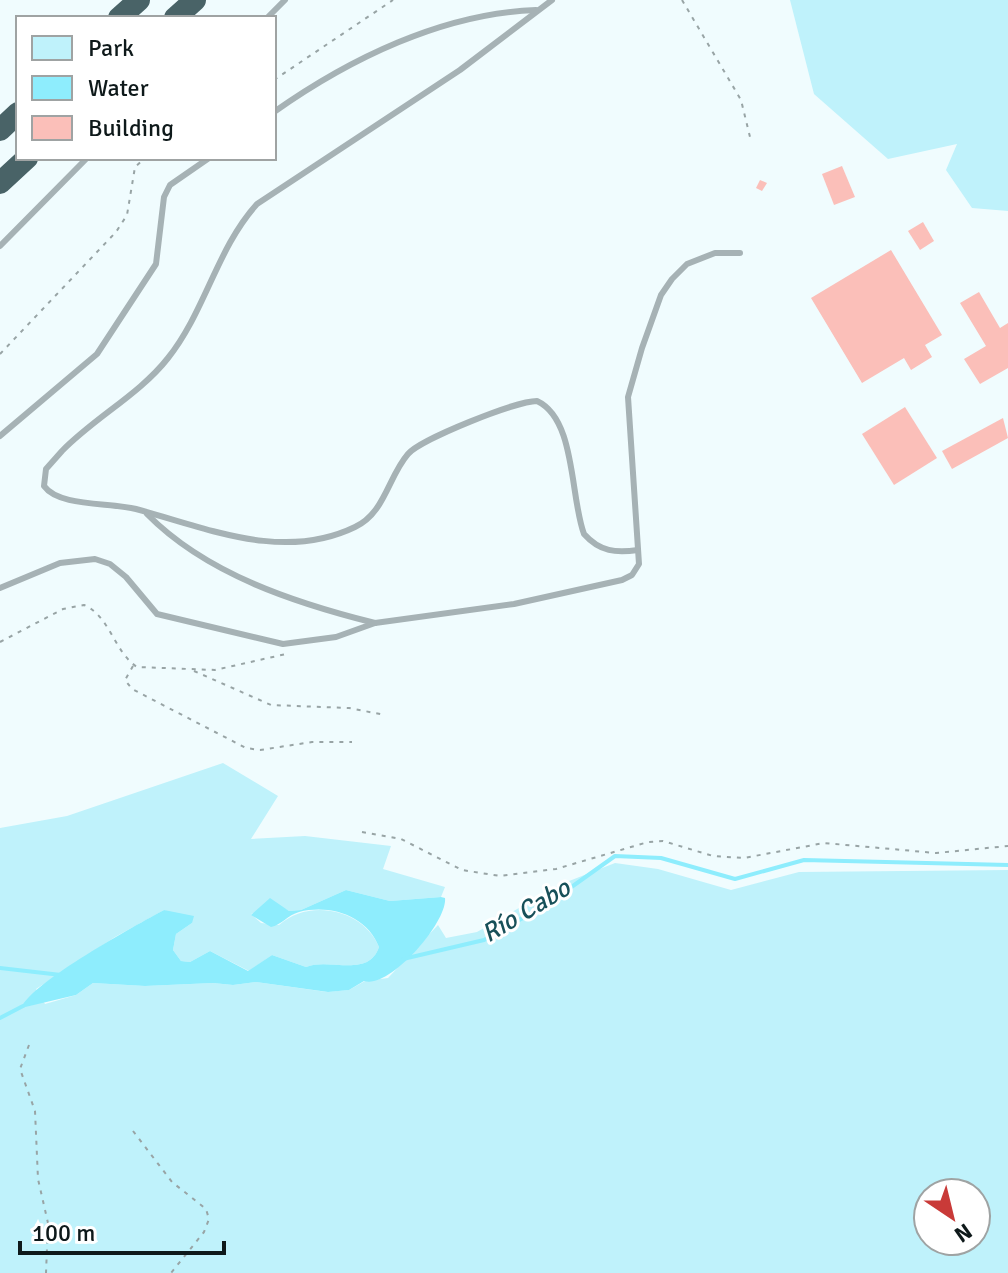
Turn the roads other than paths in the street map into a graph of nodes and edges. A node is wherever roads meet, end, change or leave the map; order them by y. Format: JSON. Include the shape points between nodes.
{"nodes":[{"id":1,"x":139,"y":0,"type":"edge"},
{"id":2,"x":195,"y":0,"type":"edge"},
{"id":3,"x":285,"y":0,"type":"edge"},
{"id":4,"x":552,"y":0,"type":"edge"},
{"id":5,"x":536,"y":10,"type":"junction"},
{"id":6,"x":121,"y":16,"type":"edge"},
{"id":7,"x":177,"y":16,"type":"edge"},
{"id":8,"x":269,"y":16,"type":"edge"},
{"id":9,"x":276,"y":111,"type":"edge"},
{"id":10,"x":16,"y":115,"type":"edge"},
{"id":11,"x":0,"y":130,"type":"edge"},
{"id":12,"x":25,"y":160,"type":"edge"},
{"id":13,"x":85,"y":160,"type":"edge"},
{"id":14,"x":206,"y":160,"type":"edge"},
{"id":15,"x":0,"y":183,"type":"edge"},
{"id":16,"x":0,"y":246,"type":"edge"},
{"id":17,"x":740,"y":253,"type":"dead end"},
{"id":18,"x":0,"y":436,"type":"edge"},
{"id":19,"x":145,"y":511,"type":"junction"},
{"id":20,"x":638,"y":550,"type":"junction"},
{"id":21,"x":0,"y":588,"type":"edge"},
{"id":22,"x":375,"y":623,"type":"junction"}],
"edges":[{"from":1,"to":6,"type":"highway"},
{"from":2,"to":7,"type":"highway"},
{"from":3,"to":8,"type":"lane"},
{"from":4,"to":5,"type":"lane"},
{"from":5,"to":9,"type":"lane","via":[[463,22],[367,56],[324,77]]},
{"from":5,"to":19,"type":"lane","via":[[438,85],[268,194],[236,231],[168,358],[46,469],[44,486],[57,499]]},
{"from":10,"to":11,"type":"highway"},
{"from":12,"to":15,"type":"highway"},
{"from":13,"to":16,"type":"lane"},
{"from":14,"to":18,"type":"lane","via":[[170,185],[156,264],[97,354]]},
{"from":17,"to":20,"type":"lane","via":[[715,253],[687,264],[661,295],[642,348],[628,397]]},
{"from":19,"to":20,"type":"lane","via":[[243,539],[275,543],[330,536],[373,514],[414,449],[506,407],[537,401],[552,411],[564,438],[584,534],[616,553]]},
{"from":19,"to":22,"type":"lane","via":[[197,557],[299,601]]},
{"from":20,"to":22,"type":"lane","via":[[639,564],[622,580],[514,604]]},
{"from":21,"to":22,"type":"lane","via":[[60,563],[95,559],[110,564],[143,601],[170,619],[283,644],[308,643]]}]}
